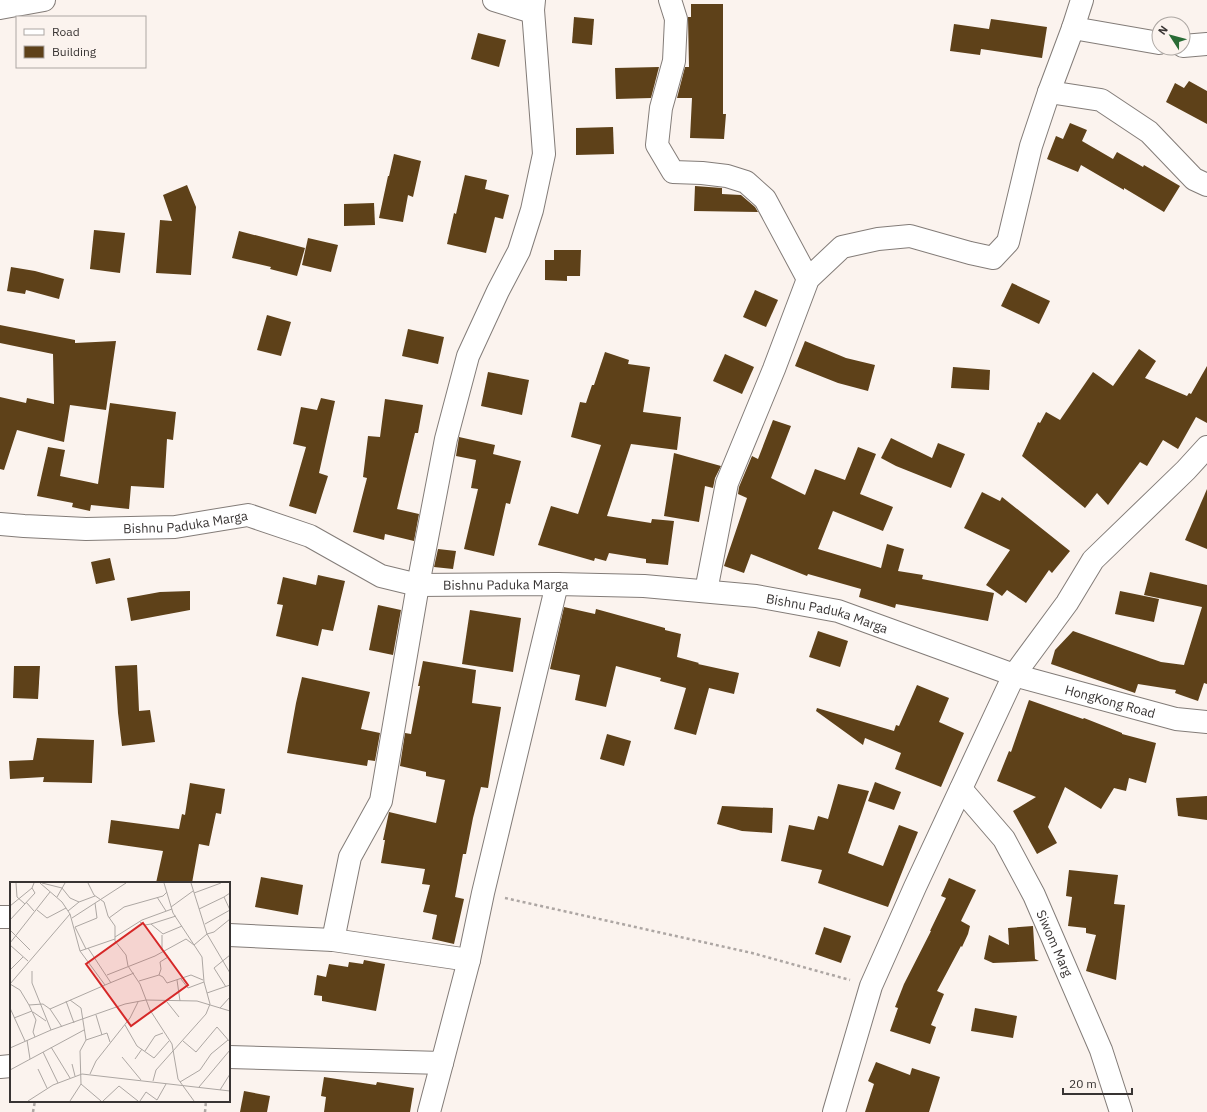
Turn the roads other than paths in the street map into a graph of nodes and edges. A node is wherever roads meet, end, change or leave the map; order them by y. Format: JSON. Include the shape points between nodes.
{"nodes":[{"id":1,"x":44,"y":0,"type":"edge"},
{"id":2,"x":494,"y":0,"type":"edge"},
{"id":3,"x":670,"y":0,"type":"edge"},
{"id":4,"x":1082,"y":0,"type":"edge"},
{"id":5,"x":534,"y":5,"type":"edge"},
{"id":6,"x":0,"y":8,"type":"edge"},
{"id":7,"x":1073,"y":28,"type":"junction"},
{"id":8,"x":1151,"y":42,"type":"edge"},
{"id":9,"x":1207,"y":44,"type":"edge"},
{"id":10,"x":1191,"y":45,"type":"edge"},
{"id":11,"x":1049,"y":92,"type":"junction"},
{"id":12,"x":1207,"y":185,"type":"edge"},
{"id":13,"x":808,"y":279,"type":"junction"},
{"id":14,"x":1207,"y":447,"type":"edge"},
{"id":15,"x":0,"y":524,"type":"edge"},
{"id":16,"x":557,"y":584,"type":"junction"},
{"id":17,"x":418,"y":585,"type":"junction"},
{"id":18,"x":706,"y":591,"type":"junction"},
{"id":19,"x":1014,"y":675,"type":"junction"},
{"id":20,"x":1207,"y":722,"type":"edge"},
{"id":21,"x":961,"y":789,"type":"junction"},
{"id":22,"x":230,"y":935,"type":"edge"},
{"id":23,"x":332,"y":940,"type":"junction"},
{"id":24,"x":469,"y":960,"type":"junction"},
{"id":25,"x":230,"y":1057,"type":"edge"},
{"id":26,"x":442,"y":1063,"type":"junction"},
{"id":27,"x":10,"y":1066,"type":"edge"},
{"id":28,"x":0,"y":1067,"type":"edge"},
{"id":29,"x":429,"y":1112,"type":"edge"},
{"id":30,"x":834,"y":1112,"type":"edge"},
{"id":31,"x":1121,"y":1112,"type":"edge"}],
"edges":[{"from":1,"to":6,"type":"street"},
{"from":2,"to":5,"type":"street","via":[[526,10]]},
{"from":3,"to":13,"type":"street","via":[[676,19],[674,61],[662,108],[657,145],[673,172],[727,176],[746,182],[765,199]]},
{"from":4,"to":7,"type":"street"},
{"from":5,"to":17,"type":"street","via":[[544,154],[532,210],[519,251],[468,356],[446,439]]},
{"from":7,"to":8,"type":"street"},
{"from":7,"to":11,"type":"street"},
{"from":9,"to":10,"type":"street"},
{"from":11,"to":12,"type":"street","via":[[1101,100],[1148,132],[1194,179]]},
{"from":11,"to":13,"type":"street","via":[[1031,146],[1008,242],[993,258],[910,236],[878,239],[842,247]]},
{"from":13,"to":18,"type":"street","via":[[727,483]]},
{"from":14,"to":19,"type":"street","via":[[1093,560],[1068,603]]},
{"from":15,"to":17,"type":"street","name":"Bishnu Paduka Marga","via":[[86,530],[175,527],[248,515],[310,536],[381,576]]},
{"from":16,"to":17,"type":"street","name":"Bishnu Paduka Marga"},
{"from":16,"to":18,"type":"street","name":"Bishnu Paduka Marga","via":[[644,586]]},
{"from":16,"to":24,"type":"street"},
{"from":17,"to":23,"type":"street","via":[[381,801],[350,857]]},
{"from":18,"to":19,"type":"street","name":"Bishnu Paduka Marga","via":[[756,596],[838,611]]},
{"from":19,"to":20,"type":"street","name":"HongKong Road","via":[[1176,719]]},
{"from":19,"to":21,"type":"street"},
{"from":21,"to":30,"type":"street","via":[[870,986]]},
{"from":21,"to":31,"type":"street","name":"Siwom Marg","via":[[1004,839],[1034,896],[1101,1050]]},
{"from":22,"to":23,"type":"street"},
{"from":23,"to":24,"type":"street"},
{"from":24,"to":26,"type":"street"},
{"from":25,"to":26,"type":"street"},
{"from":26,"to":29,"type":"street"},
{"from":27,"to":28,"type":"street"}]}
